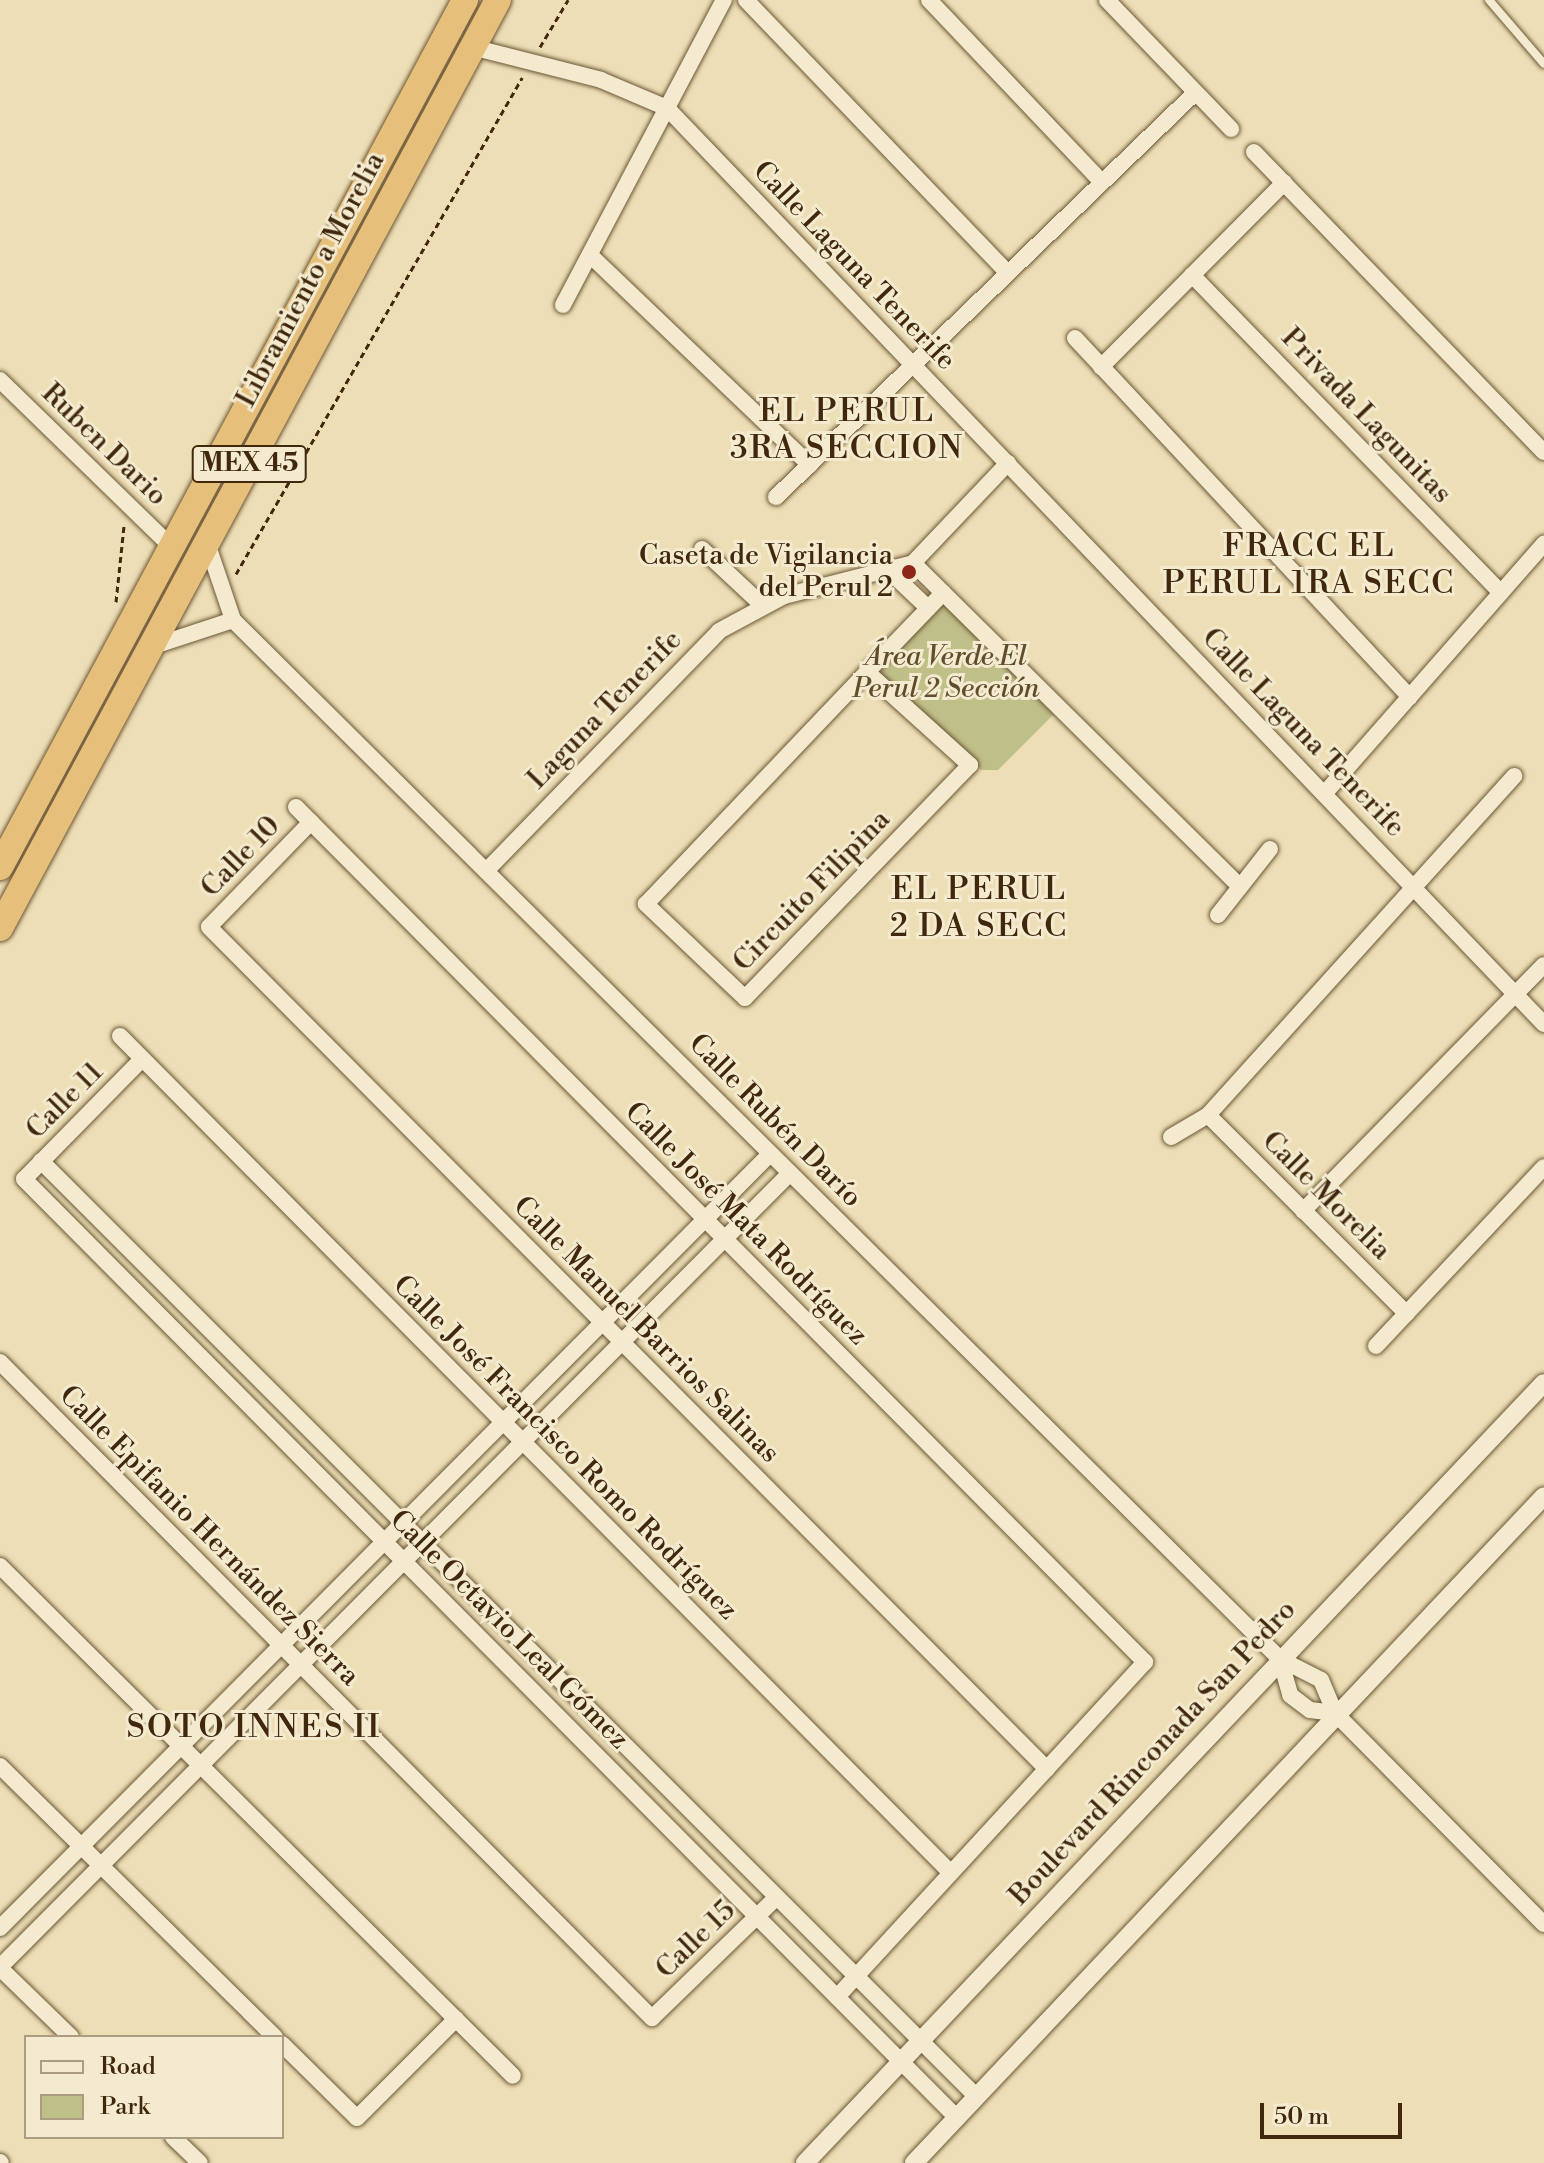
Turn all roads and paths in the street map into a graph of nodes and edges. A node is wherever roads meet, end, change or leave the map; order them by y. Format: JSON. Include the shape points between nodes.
{"nodes":[{"id":1,"x":465,"y":0,"type":"edge"},
{"id":2,"x":498,"y":0,"type":"edge"},
{"id":3,"x":568,"y":0,"type":"edge"},
{"id":4,"x":724,"y":0,"type":"edge"},
{"id":5,"x":746,"y":0,"type":"edge"},
{"id":6,"x":929,"y":0,"type":"edge"},
{"id":7,"x":1107,"y":0,"type":"edge"},
{"id":8,"x":1489,"y":0,"type":"edge"},
{"id":9,"x":472,"y":47,"type":"junction"},
{"id":10,"x":533,"y":59,"type":"junction"},
{"id":11,"x":1544,"y":64,"type":"edge"},
{"id":12,"x":1196,"y":92,"type":"junction"},
{"id":13,"x":667,"y":108,"type":"junction"},
{"id":14,"x":1231,"y":129,"type":"dead end"},
{"id":15,"x":1254,"y":152,"type":"dead end"},
{"id":16,"x":1102,"y":182,"type":"junction"},
{"id":17,"x":1284,"y":183,"type":"junction"},
{"id":18,"x":590,"y":255,"type":"junction"},
{"id":19,"x":1008,"y":273,"type":"junction"},
{"id":20,"x":1192,"y":275,"type":"junction"},
{"id":21,"x":563,"y":305,"type":"dead end"},
{"id":22,"x":1075,"y":338,"type":"dead end"},
{"id":23,"x":913,"y":365,"type":"junction"},
{"id":24,"x":1101,"y":367,"type":"junction"},
{"id":25,"x":0,"y":380,"type":"edge"},
{"id":26,"x":1544,"y":452,"type":"edge"},
{"id":27,"x":1008,"y":463,"type":"junction"},
{"id":28,"x":810,"y":465,"type":"junction"},
{"id":29,"x":776,"y":497,"type":"dead end"},
{"id":30,"x":127,"y":503,"type":"junction"},
{"id":31,"x":207,"y":543,"type":"junction"},
{"id":32,"x":1544,"y":544,"type":"edge"},
{"id":33,"x":172,"y":547,"type":"junction"},
{"id":34,"x":702,"y":549,"type":"dead end"},
{"id":35,"x":913,"y":563,"type":"junction"},
{"id":36,"x":887,"y":569,"type":"junction"},
{"id":37,"x":943,"y":593,"type":"junction"},
{"id":38,"x":1501,"y":593,"type":"junction"},
{"id":39,"x":225,"y":595,"type":"junction"},
{"id":40,"x":762,"y":605,"type":"junction"},
{"id":41,"x":928,"y":608,"type":"junction"},
{"id":42,"x":115,"y":615,"type":"dead end"},
{"id":43,"x":233,"y":620,"type":"junction"},
{"id":44,"x":151,"y":647,"type":"junction"},
{"id":45,"x":867,"y":672,"type":"junction"},
{"id":46,"x":1410,"y":697,"type":"junction"},
{"id":47,"x":1514,"y":776,"type":"dead end"},
{"id":48,"x":1325,"y":793,"type":"junction"},
{"id":49,"x":296,"y":807,"type":"dead end"},
{"id":50,"x":311,"y":822,"type":"junction"},
{"id":51,"x":1270,"y":849,"type":"dead end"},
{"id":52,"x":0,"y":867,"type":"edge"},
{"id":53,"x":486,"y":871,"type":"junction"},
{"id":54,"x":1240,"y":887,"type":"junction"},
{"id":55,"x":1416,"y":891,"type":"junction"},
{"id":56,"x":1218,"y":915,"type":"dead end"},
{"id":57,"x":209,"y":927,"type":"joint"},
{"id":58,"x":0,"y":928,"type":"edge"},
{"id":59,"x":1544,"y":965,"type":"edge"},
{"id":60,"x":1520,"y":997,"type":"junction"},
{"id":61,"x":1544,"y":1024,"type":"edge"},
{"id":62,"x":120,"y":1036,"type":"dead end"},
{"id":63,"x":142,"y":1059,"type":"junction"},
{"id":64,"x":1208,"y":1115,"type":"junction"},
{"id":65,"x":1171,"y":1137,"type":"dead end"},
{"id":66,"x":770,"y":1154,"type":"junction"},
{"id":67,"x":41,"y":1161,"type":"junction"},
{"id":68,"x":1544,"y":1167,"type":"edge"},
{"id":69,"x":790,"y":1173,"type":"junction"},
{"id":70,"x":24,"y":1179,"type":"joint"},
{"id":71,"x":1303,"y":1211,"type":"junction"},
{"id":72,"x":705,"y":1219,"type":"junction"},
{"id":73,"x":724,"y":1238,"type":"junction"},
{"id":74,"x":1407,"y":1314,"type":"junction"},
{"id":75,"x":602,"y":1322,"type":"junction"},
{"id":76,"x":622,"y":1341,"type":"junction"},
{"id":77,"x":1376,"y":1346,"type":"dead end"},
{"id":78,"x":0,"y":1362,"type":"edge"},
{"id":79,"x":1544,"y":1383,"type":"edge"},
{"id":80,"x":503,"y":1422,"type":"junction"},
{"id":81,"x":522,"y":1442,"type":"junction"},
{"id":82,"x":1544,"y":1496,"type":"edge"},
{"id":83,"x":403,"y":1523,"type":"junction"},
{"id":84,"x":384,"y":1542,"type":"junction"},
{"id":85,"x":422,"y":1543,"type":"junction"},
{"id":86,"x":403,"y":1561,"type":"junction"},
{"id":87,"x":0,"y":1566,"type":"edge"},
{"id":88,"x":282,"y":1645,"type":"junction"},
{"id":89,"x":1280,"y":1659,"type":"junction"},
{"id":90,"x":301,"y":1664,"type":"junction"},
{"id":91,"x":1335,"y":1713,"type":"junction"},
{"id":92,"x":181,"y":1746,"type":"junction"},
{"id":93,"x":200,"y":1765,"type":"junction"},
{"id":94,"x":0,"y":1766,"type":"edge"},
{"id":95,"x":1047,"y":1769,"type":"junction"},
{"id":96,"x":82,"y":1846,"type":"junction"},
{"id":97,"x":101,"y":1865,"type":"junction"},
{"id":98,"x":951,"y":1873,"type":"junction"},
{"id":99,"x":776,"y":1898,"type":"junction"},
{"id":100,"x":757,"y":1917,"type":"junction"},
{"id":101,"x":1544,"y":1924,"type":"edge"},
{"id":102,"x":0,"y":1928,"type":"edge"},
{"id":103,"x":0,"y":1967,"type":"edge"},
{"id":104,"x":855,"y":1977,"type":"junction"},
{"id":105,"x":837,"y":1997,"type":"junction"},
{"id":106,"x":652,"y":2018,"type":"joint"},
{"id":107,"x":456,"y":2019,"type":"junction"},
{"id":108,"x":69,"y":2035,"type":"edge"},
{"id":109,"x":273,"y":2035,"type":"edge"},
{"id":110,"x":919,"y":2041,"type":"junction"},
{"id":111,"x":284,"y":2046,"type":"edge"},
{"id":112,"x":901,"y":2061,"type":"junction"},
{"id":113,"x":513,"y":2076,"type":"dead end"},
{"id":114,"x":976,"y":2096,"type":"junction"},
{"id":115,"x":957,"y":2118,"type":"junction"},
{"id":116,"x":175,"y":2139,"type":"edge"},
{"id":117,"x":200,"y":2163,"type":"edge"},
{"id":118,"x":805,"y":2163,"type":"edge"},
{"id":119,"x":914,"y":2163,"type":"edge"}],
"edges":[{"from":1,"to":33,"type":"highway","name":"Libramiento a Morelia","number":"MEX 45"},
{"from":2,"to":9,"type":"highway","name":"Libramiento a Morelia","number":"MEX 45"},
{"from":3,"to":10,"type":"path"},
{"from":4,"to":13,"type":"street"},
{"from":5,"to":19,"type":"street"},
{"from":6,"to":16,"type":"street"},
{"from":7,"to":12,"type":"street"},
{"from":8,"to":11,"type":"lane"},
{"from":9,"to":10,"type":"street","name":"Calle Laguna Tenerife"},
{"from":9,"to":31,"type":"highway","name":"Libramiento a Morelia","number":"MEX 45"},
{"from":10,"to":13,"type":"street","name":"Calle Laguna Tenerife"},
{"from":10,"to":39,"type":"path"},
{"from":12,"to":14,"type":"street"},
{"from":12,"to":16,"type":"street"},
{"from":13,"to":18,"type":"street"},
{"from":13,"to":23,"type":"street","name":"Calle Laguna Tenerife"},
{"from":15,"to":17,"type":"street"},
{"from":16,"to":19,"type":"street"},
{"from":17,"to":20,"type":"street"},
{"from":17,"to":26,"type":"street"},
{"from":18,"to":21,"type":"street"},
{"from":18,"to":28,"type":"street"},
{"from":19,"to":23,"type":"street"},
{"from":20,"to":24,"type":"street"},
{"from":20,"to":38,"type":"street","name":"Privada Lagunitas"},
{"from":22,"to":24,"type":"street"},
{"from":23,"to":27,"type":"street","name":"Calle Laguna Tenerife"},
{"from":23,"to":28,"type":"street"},
{"from":24,"to":46,"type":"street"},
{"from":25,"to":30,"type":"street","name":"Ruben Dario"},
{"from":27,"to":35,"type":"street"},
{"from":27,"to":48,"type":"street","name":"Calle Laguna Tenerife"},
{"from":28,"to":29,"type":"street"},
{"from":30,"to":33,"type":"street","name":"Ruben Dario"},
{"from":30,"to":42,"type":"path"},
{"from":31,"to":39,"type":"street","name":"Calle Rubén Darío"},
{"from":31,"to":44,"type":"highway","name":"Libramiento a Morelia","number":"MEX 45"},
{"from":32,"to":38,"type":"street"},
{"from":33,"to":52,"type":"highway","name":"Libramiento a Morelia","number":"MEX 45"},
{"from":34,"to":40,"type":"street"},
{"from":35,"to":36,"type":"street","name":"Laguna Tenerife"},
{"from":35,"to":37,"type":"street"},
{"from":36,"to":40,"type":"street","name":"Laguna Tenerife"},
{"from":36,"to":41,"type":"street"},
{"from":37,"to":41,"type":"street","name":"Circuito Filipina"},
{"from":37,"to":54,"type":"street"},
{"from":38,"to":46,"type":"street"},
{"from":39,"to":43,"type":"street","name":"Calle Rubén Darío"},
{"from":40,"to":53,"type":"street","name":"Laguna Tenerife","via":[[700,647]]},
{"from":41,"to":45,"type":"street","name":"Circuito Filipina"},
{"from":43,"to":44,"type":"street"},
{"from":43,"to":53,"type":"street","name":"Calle Rubén Darío"},
{"from":44,"to":58,"type":"highway","name":"Libramiento a Morelia","number":"MEX 45"},
{"from":45,"to":45,"type":"street","name":"Circuito Filipina","via":[[646,904],[745,998],[970,765]]},
{"from":46,"to":48,"type":"street"},
{"from":47,"to":55,"type":"street"},
{"from":48,"to":55,"type":"street","name":"Calle Laguna Tenerife"},
{"from":49,"to":50,"type":"street","name":"Calle José Mata Rodríguez"},
{"from":50,"to":57,"type":"street","name":"Calle 10"},
{"from":50,"to":72,"type":"street","name":"Calle José Mata Rodríguez"},
{"from":51,"to":54,"type":"street"},
{"from":53,"to":66,"type":"street","name":"Calle Rubén Darío"},
{"from":54,"to":56,"type":"street"},
{"from":55,"to":60,"type":"street","name":"Calle Laguna Tenerife"},
{"from":55,"to":64,"type":"street"},
{"from":57,"to":75,"type":"street","name":"Calle Manuel Barrios Salinas"},
{"from":59,"to":60,"type":"street"},
{"from":60,"to":61,"type":"street","name":"Calle Laguna Tenerife"},
{"from":60,"to":71,"type":"street"},
{"from":62,"to":63,"type":"street","name":"Calle José Francisco Romo Rodríguez"},
{"from":63,"to":67,"type":"street","name":"Calle 11"},
{"from":63,"to":80,"type":"street","name":"Calle José Francisco Romo Rodríguez"},
{"from":64,"to":65,"type":"street"},
{"from":64,"to":71,"type":"street","name":"Calle Morelia"},
{"from":66,"to":69,"type":"street","name":"Calle Rubén Darío"},
{"from":66,"to":72,"type":"street"},
{"from":67,"to":70,"type":"street","name":"Calle 11"},
{"from":67,"to":83,"type":"street","name":"Calle Octavio Leal Gómez"},
{"from":68,"to":74,"type":"street"},
{"from":69,"to":73,"type":"street"},
{"from":69,"to":89,"type":"street","name":"Calle Rubén Darío"},
{"from":70,"to":84,"type":"street","name":"Calle Octavio Leal Gómez"},
{"from":71,"to":74,"type":"street","name":"Calle Morelia"},
{"from":72,"to":73,"type":"street","name":"Calle José Mata Rodríguez"},
{"from":72,"to":75,"type":"street"},
{"from":73,"to":76,"type":"street"},
{"from":73,"to":95,"type":"street","name":"Calle José Mata Rodríguez","via":[[1145,1662]]},
{"from":74,"to":77,"type":"street"},
{"from":75,"to":76,"type":"street","name":"Calle Manuel Barrios Salinas"},
{"from":75,"to":80,"type":"street"},
{"from":76,"to":81,"type":"street"},
{"from":76,"to":95,"type":"street","name":"Calle Manuel Barrios Salinas"},
{"from":78,"to":88,"type":"street","name":"Calle Epifanio Hernández Sierra"},
{"from":79,"to":89,"type":"street","name":"Boulevard Rinconada San Pedro"},
{"from":80,"to":81,"type":"street","name":"Calle José Francisco Romo Rodríguez"},
{"from":80,"to":83,"type":"street"},
{"from":81,"to":85,"type":"street"},
{"from":81,"to":98,"type":"street","name":"Calle José Francisco Romo Rodríguez"},
{"from":82,"to":91,"type":"street"},
{"from":83,"to":84,"type":"street"},
{"from":83,"to":85,"type":"street","name":"Calle Octavio Leal Gómez"},
{"from":84,"to":86,"type":"street","name":"Calle Octavio Leal Gómez"},
{"from":84,"to":88,"type":"street"},
{"from":85,"to":86,"type":"street"},
{"from":85,"to":99,"type":"street","name":"Calle Octavio Leal Gómez"},
{"from":86,"to":90,"type":"street"},
{"from":86,"to":100,"type":"street","name":"Calle Octavio Leal Gómez"},
{"from":87,"to":92,"type":"street"},
{"from":88,"to":90,"type":"street","name":"Calle Epifanio Hernández Sierra"},
{"from":88,"to":92,"type":"street"},
{"from":89,"to":91,"type":"street","name":"Calle Rubén Darío","via":[[1321,1680]]},
{"from":89,"to":91,"type":"street","name":"Calle Rubén Darío","via":[[1290,1695],[1310,1710]]},
{"from":89,"to":110,"type":"street","name":"Boulevard Rinconada San Pedro"},
{"from":90,"to":93,"type":"street"},
{"from":90,"to":106,"type":"street","name":"Calle Epifanio Hernández Sierra"},
{"from":91,"to":101,"type":"street","name":"Calle Rubén Darío"},
{"from":91,"to":114,"type":"street"},
{"from":92,"to":93,"type":"street"},
{"from":92,"to":96,"type":"street"},
{"from":93,"to":97,"type":"street"},
{"from":93,"to":107,"type":"street"},
{"from":94,"to":96,"type":"street"},
{"from":95,"to":98,"type":"street"},
{"from":96,"to":97,"type":"street"},
{"from":96,"to":102,"type":"street"},
{"from":97,"to":103,"type":"street"},
{"from":97,"to":109,"type":"street"},
{"from":98,"to":104,"type":"street"},
{"from":99,"to":100,"type":"street","name":"Calle 15"},
{"from":99,"to":104,"type":"street","name":"Calle Octavio Leal Gómez"},
{"from":100,"to":105,"type":"street","name":"Calle Octavio Leal Gómez"},
{"from":100,"to":106,"type":"street","name":"Calle 15"},
{"from":103,"to":108,"type":"street"},
{"from":104,"to":105,"type":"street"},
{"from":104,"to":110,"type":"street","name":"Calle Octavio Leal Gómez"},
{"from":105,"to":112,"type":"street","name":"Calle Octavio Leal Gómez"},
{"from":107,"to":111,"type":"street","via":[[357,2118]]},
{"from":107,"to":113,"type":"street"},
{"from":110,"to":112,"type":"street","name":"Boulevard Rinconada San Pedro"},
{"from":110,"to":114,"type":"street","name":"Calle Octavio Leal Gómez"},
{"from":112,"to":115,"type":"street","name":"Calle Octavio Leal Gómez"},
{"from":112,"to":118,"type":"street","name":"Boulevard Rinconada San Pedro"},
{"from":114,"to":115,"type":"street"},
{"from":115,"to":119,"type":"street"},
{"from":116,"to":117,"type":"street"}]}
